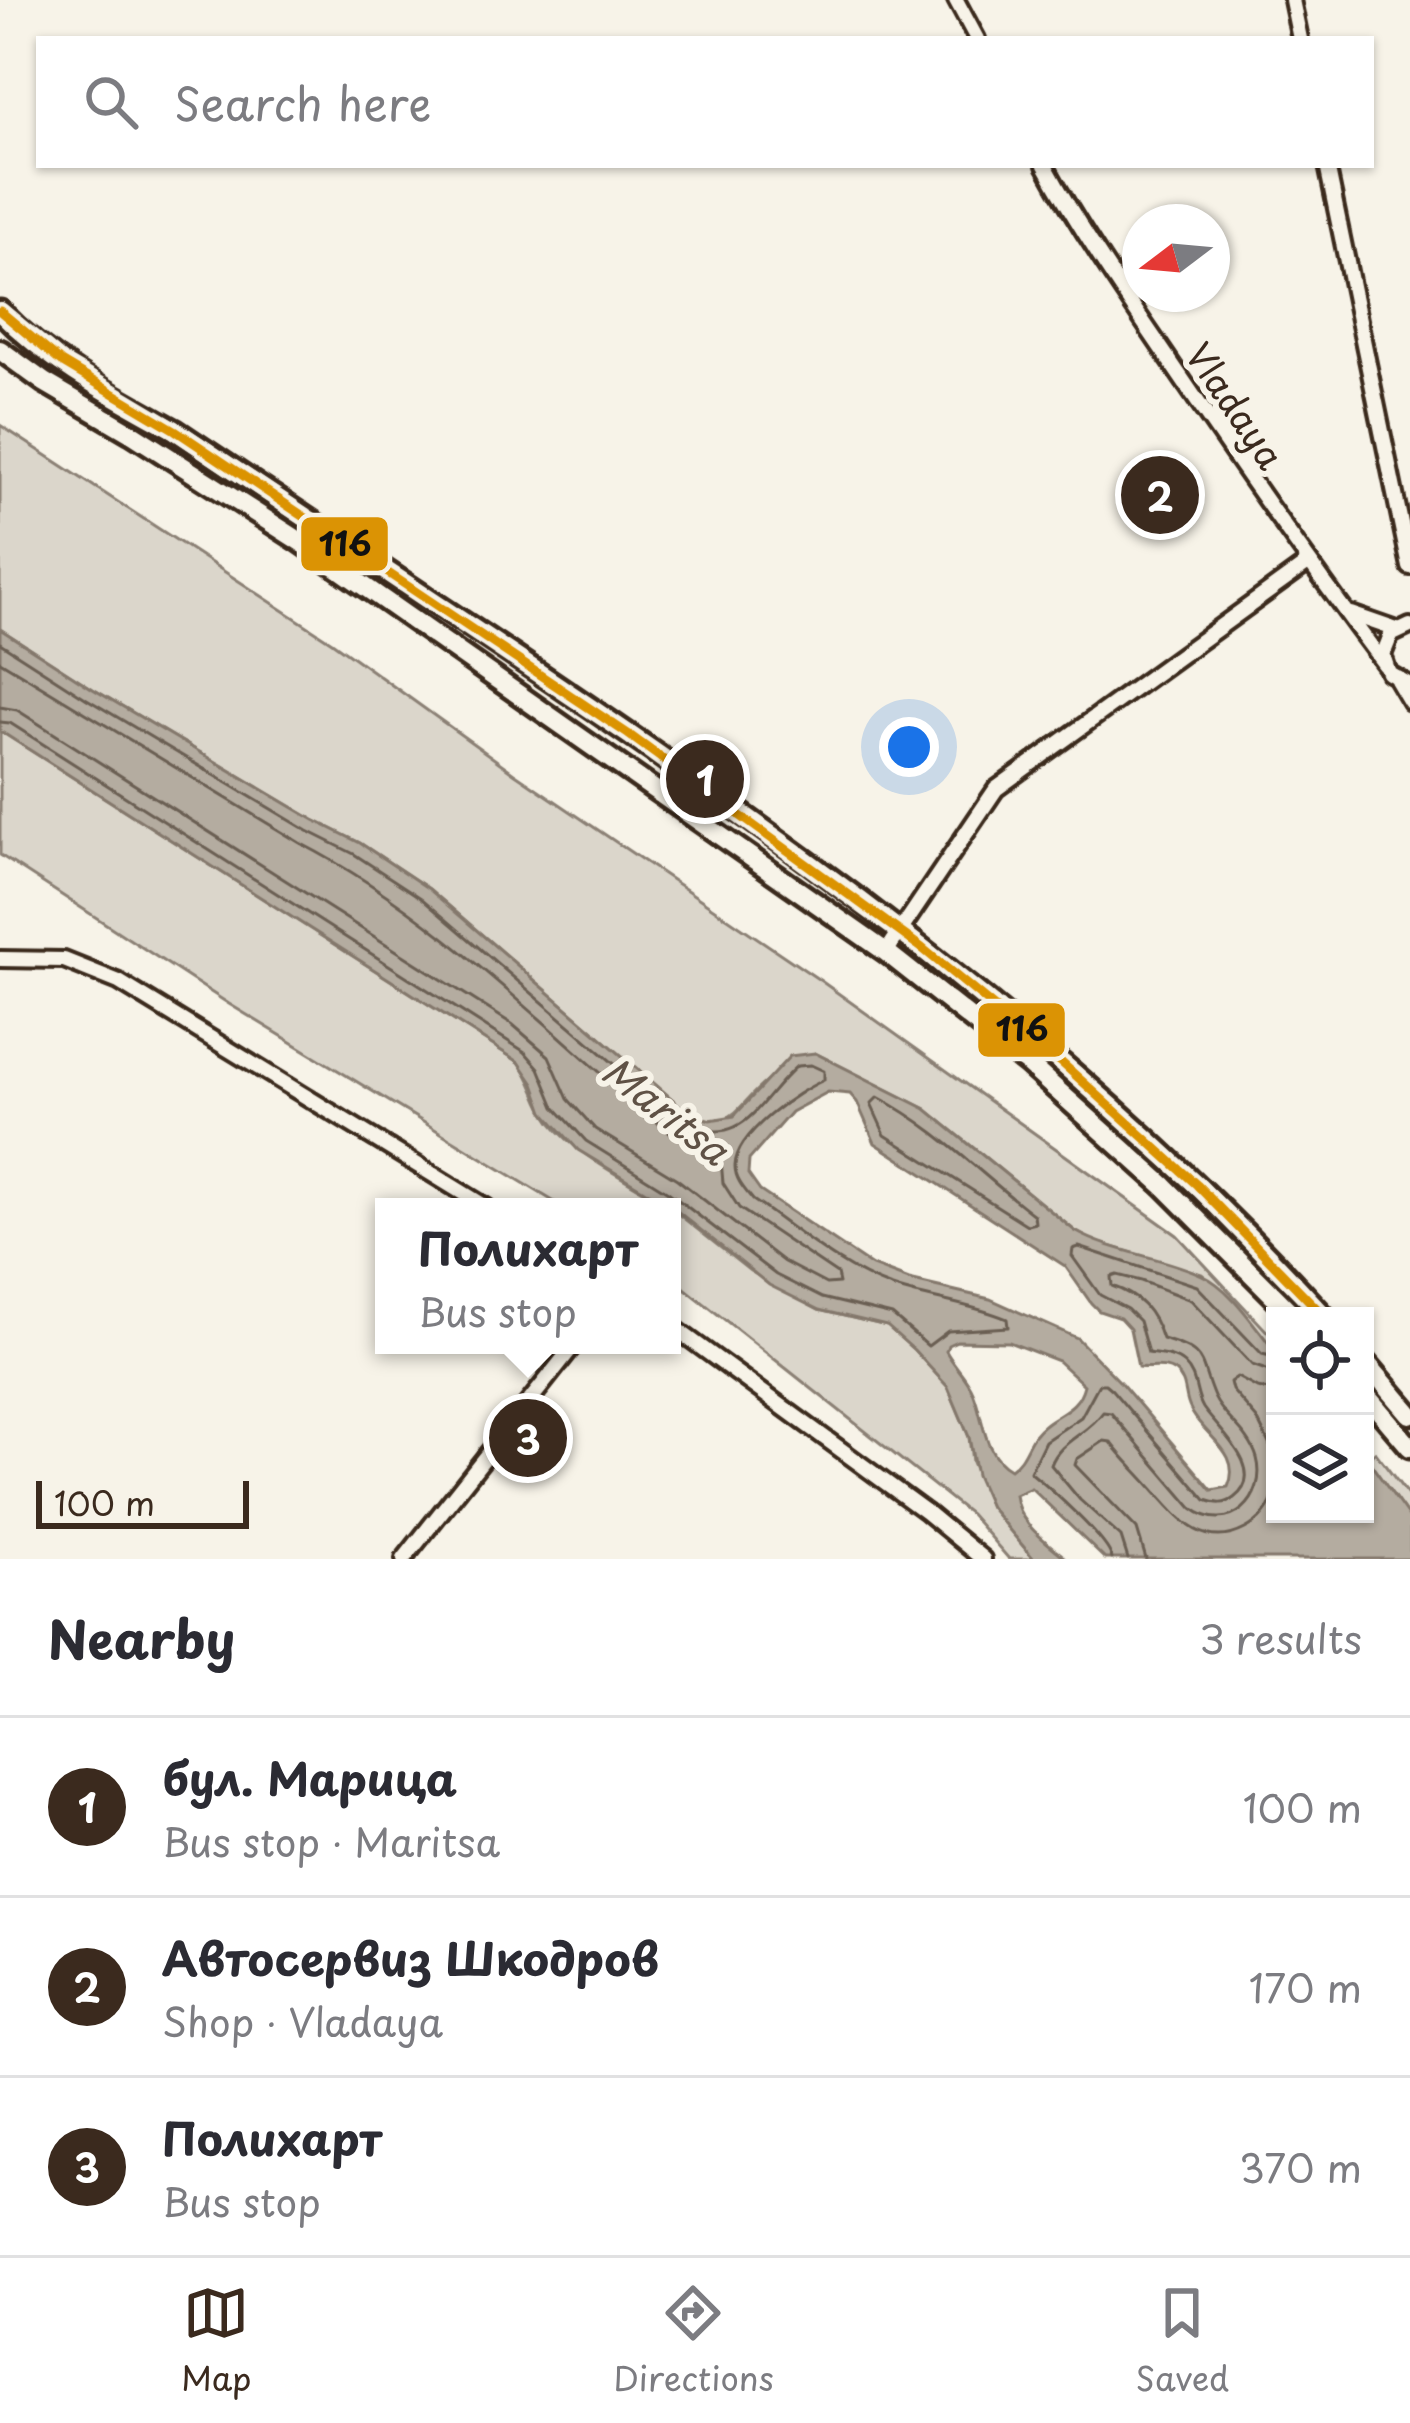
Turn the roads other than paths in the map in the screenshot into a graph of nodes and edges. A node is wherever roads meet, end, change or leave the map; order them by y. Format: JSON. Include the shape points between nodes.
{"nodes":[{"id":1,"x":956,"y":0,"type":"edge"},
{"id":2,"x":1292,"y":0,"type":"edge"},
{"id":3,"x":975,"y":36,"type":"edge"},
{"id":4,"x":1299,"y":36,"type":"edge"},
{"id":5,"x":1047,"y":168,"type":"edge"},
{"id":6,"x":1328,"y":168,"type":"edge"},
{"id":7,"x":0,"y":311,"type":"edge"},
{"id":8,"x":0,"y":350,"type":"edge"},
{"id":9,"x":1308,"y":563,"type":"junction"},
{"id":10,"x":1410,"y":567,"type":"edge"},
{"id":11,"x":1347,"y":613,"type":"junction"},
{"id":12,"x":1403,"y":628,"type":"edge"},
{"id":13,"x":1385,"y":664,"type":"junction"},
{"id":14,"x":1403,"y":682,"type":"edge"},
{"id":15,"x":1410,"y":702,"type":"edge"},
{"id":16,"x":902,"y":931,"type":"junction"},
{"id":17,"x":886,"y":952,"type":"junction"},
{"id":18,"x":0,"y":959,"type":"edge"},
{"id":19,"x":471,"y":1198,"type":"edge"},
{"id":20,"x":1285,"y":1307,"type":"edge"},
{"id":21,"x":1315,"y":1307,"type":"edge"},
{"id":22,"x":681,"y":1333,"type":"edge"},
{"id":23,"x":567,"y":1354,"type":"edge"},
{"id":24,"x":1374,"y":1372,"type":"edge"},
{"id":25,"x":1374,"y":1405,"type":"edge"},
{"id":26,"x":1410,"y":1414,"type":"edge"},
{"id":27,"x":1410,"y":1447,"type":"edge"},
{"id":28,"x":404,"y":1559,"type":"edge"},
{"id":29,"x":983,"y":1559,"type":"edge"}],
"edges":[{"from":1,"to":3,"type":"street"},
{"from":2,"to":4,"type":"street"},
{"from":5,"to":9,"type":"street","name":"Vladaya"},
{"from":6,"to":10,"type":"street"},
{"from":7,"to":16,"type":"street","via":[[76,375],[175,430],[748,816]]},
{"from":8,"to":17,"type":"street","via":[[301,542]]},
{"from":9,"to":11,"type":"street","name":"Vladaya"},
{"from":9,"to":16,"type":"street","via":[[996,789]]},
{"from":11,"to":12,"type":"street"},
{"from":11,"to":13,"type":"street","name":"Vladaya"},
{"from":12,"to":13,"type":"street","via":[[1385,645]]},
{"from":13,"to":14,"type":"street","name":"Vladaya"},
{"from":14,"to":15,"type":"street","name":"Vladaya"},
{"from":16,"to":17,"type":"street"},
{"from":16,"to":21,"type":"street","via":[[1181,1169]]},
{"from":17,"to":20,"type":"street","via":[[1028,1064]]},
{"from":18,"to":19,"type":"street","via":[[64,960],[119,982]]},
{"from":22,"to":29,"type":"street"},
{"from":23,"to":28,"type":"street"},
{"from":24,"to":26,"type":"street"},
{"from":25,"to":27,"type":"street"}]}
